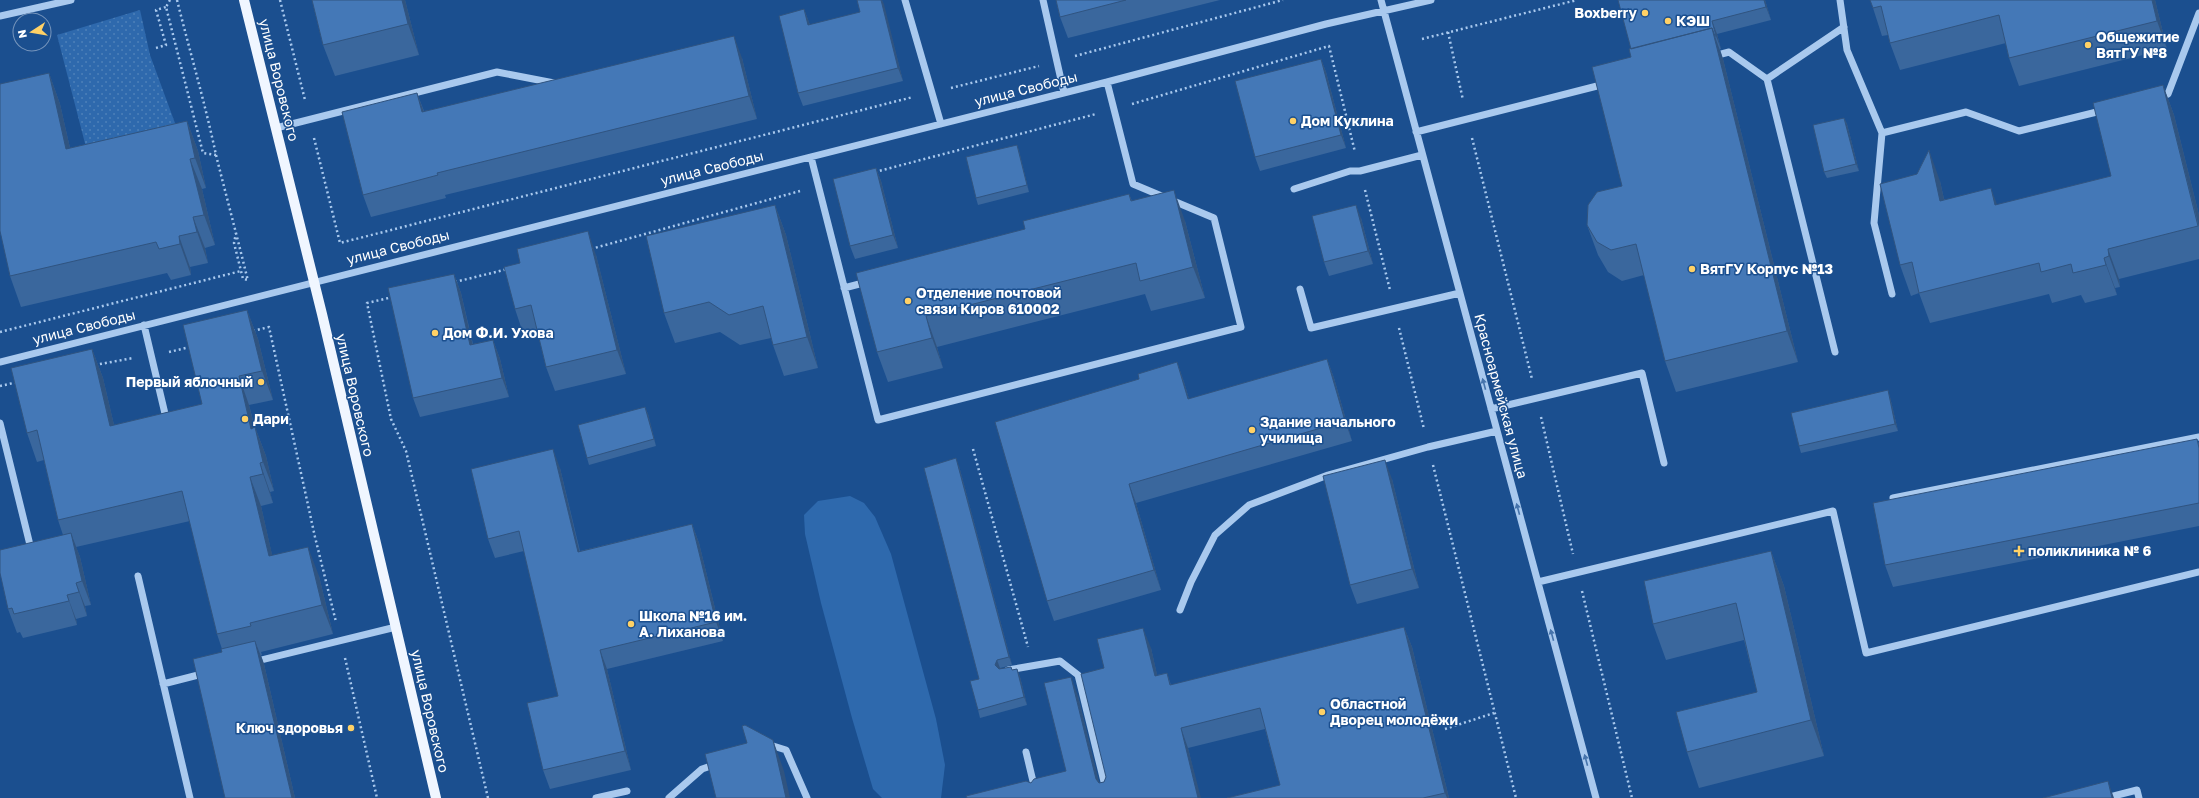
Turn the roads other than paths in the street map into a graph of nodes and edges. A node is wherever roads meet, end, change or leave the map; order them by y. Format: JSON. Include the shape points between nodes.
{"nodes":[{"id":1,"x":71,"y":0,"type":"edge"},
{"id":2,"x":244,"y":0,"type":"edge"},
{"id":3,"x":905,"y":0,"type":"edge"},
{"id":4,"x":1043,"y":0,"type":"edge"},
{"id":5,"x":1381,"y":0,"type":"edge"},
{"id":6,"x":1431,"y":0,"type":"edge"},
{"id":7,"x":1840,"y":0,"type":"edge"},
{"id":8,"x":1384,"y":11,"type":"junction"},
{"id":9,"x":2199,"y":13,"type":"edge"},
{"id":10,"x":0,"y":16,"type":"edge"},
{"id":11,"x":1844,"y":27,"type":"junction"},
{"id":12,"x":1706,"y":58,"type":"edge"},
{"id":13,"x":1767,"y":79,"type":"junction"},
{"id":14,"x":560,"y":82,"type":"edge"},
{"id":15,"x":1107,"y":82,"type":"junction"},
{"id":16,"x":1614,"y":82,"type":"edge"},
{"id":17,"x":1064,"y":93,"type":"junction"},
{"id":18,"x":2147,"y":99,"type":"edge"},
{"id":19,"x":2111,"y":108,"type":"edge"},
{"id":20,"x":941,"y":124,"type":"junction"},
{"id":21,"x":276,"y":128,"type":"junction"},
{"id":22,"x":1416,"y":132,"type":"junction"},
{"id":23,"x":1882,"y":133,"type":"junction"},
{"id":24,"x":1422,"y":155,"type":"junction"},
{"id":25,"x":811,"y":157,"type":"junction"},
{"id":26,"x":1294,"y":189,"type":"dead end"},
{"id":27,"x":874,"y":281,"type":"edge"},
{"id":28,"x":314,"y":282,"type":"junction"},
{"id":29,"x":844,"y":288,"type":"junction"},
{"id":30,"x":1300,"y":289,"type":"dead end"},
{"id":31,"x":1460,"y":293,"type":"junction"},
{"id":32,"x":1892,"y":294,"type":"dead end"},
{"id":33,"x":144,"y":325,"type":"junction"},
{"id":34,"x":1835,"y":352,"type":"dead end"},
{"id":35,"x":0,"y":362,"type":"edge"},
{"id":36,"x":1491,"y":409,"type":"junction"},
{"id":37,"x":166,"y":418,"type":"edge"},
{"id":38,"x":0,"y":423,"type":"edge"},
{"id":39,"x":1497,"y":431,"type":"junction"},
{"id":40,"x":2199,"y":437,"type":"edge"},
{"id":41,"x":1664,"y":463,"type":"dead end"},
{"id":42,"x":1893,"y":498,"type":"edge"},
{"id":43,"x":31,"y":549,"type":"edge"},
{"id":44,"x":2199,"y":572,"type":"edge"},
{"id":45,"x":138,"y":576,"type":"dead end"},
{"id":46,"x":1538,"y":582,"type":"junction"},
{"id":47,"x":1180,"y":610,"type":"dead end"},
{"id":48,"x":396,"y":627,"type":"junction"},
{"id":49,"x":248,"y":663,"type":"edge"},
{"id":50,"x":217,"y":671,"type":"edge"},
{"id":51,"x":1003,"y":672,"type":"edge"},
{"id":52,"x":163,"y":684,"type":"junction"},
{"id":53,"x":755,"y":751,"type":"edge"},
{"id":54,"x":1026,"y":752,"type":"dead end"},
{"id":55,"x":725,"y":761,"type":"edge"},
{"id":56,"x":627,"y":791,"type":"dead end"},
{"id":57,"x":190,"y":798,"type":"edge"},
{"id":58,"x":436,"y":798,"type":"edge"},
{"id":59,"x":596,"y":798,"type":"edge"},
{"id":60,"x":669,"y":798,"type":"edge"},
{"id":61,"x":807,"y":798,"type":"edge"},
{"id":62,"x":1037,"y":798,"type":"edge"},
{"id":63,"x":1108,"y":798,"type":"edge"},
{"id":64,"x":1596,"y":798,"type":"edge"},
{"id":65,"x":2106,"y":798,"type":"edge"},
{"id":66,"x":2139,"y":798,"type":"edge"}],
"edges":[{"from":1,"to":10,"type":"street"},
{"from":2,"to":21,"type":"main road","name":"улица Воровского"},
{"from":3,"to":20,"type":"street"},
{"from":4,"to":17,"type":"street"},
{"from":5,"to":8,"type":"street","name":"Красноармейская улица"},
{"from":6,"to":8,"type":"street","name":"улица Свободы"},
{"from":7,"to":11,"type":"street"},
{"from":8,"to":15,"type":"street","name":"улица Свободы"},
{"from":8,"to":22,"type":"street","name":"Красноармейская улица"},
{"from":9,"to":18,"type":"street","via":[[2168,94]]},
{"from":11,"to":13,"type":"street"},
{"from":11,"to":23,"type":"street","via":[[1847,50]]},
{"from":12,"to":13,"type":"street","via":[[1729,52]]},
{"from":13,"to":34,"type":"street"},
{"from":14,"to":21,"type":"street","via":[[553,84],[497,72]]},
{"from":15,"to":17,"type":"street","name":"улица Свободы"},
{"from":15,"to":29,"type":"street","via":[[1133,184],[1214,218],[1241,327],[878,420]]},
{"from":16,"to":22,"type":"street"},
{"from":17,"to":20,"type":"street","name":"улица Свободы"},
{"from":19,"to":23,"type":"street","via":[[2019,131],[1966,112]]},
{"from":20,"to":25,"type":"street","name":"улица Свободы"},
{"from":21,"to":28,"type":"main road","name":"улица Воровского"},
{"from":22,"to":24,"type":"street","name":"Красноармейская улица"},
{"from":23,"to":32,"type":"street","via":[[1874,223]]},
{"from":24,"to":26,"type":"street","via":[[1360,172],[1350,171]]},
{"from":24,"to":31,"type":"street","name":"Красноармейская улица"},
{"from":25,"to":28,"type":"street","name":"улица Свободы"},
{"from":25,"to":29,"type":"street"},
{"from":27,"to":29,"type":"street"},
{"from":28,"to":33,"type":"street","name":"улица Свободы"},
{"from":28,"to":48,"type":"main road","name":"улица Воровского"},
{"from":30,"to":31,"type":"street","via":[[1311,328]]},
{"from":36,"to":31,"type":"street","name":"Красноармейская улица","one_way":true},
{"from":33,"to":35,"type":"street","name":"улица Свободы"},
{"from":33,"to":37,"type":"street"},
{"from":36,"to":39,"type":"street","name":"Красноармейская улица"},
{"from":36,"to":41,"type":"street","via":[[1642,373]]},
{"from":38,"to":43,"type":"street"},
{"from":46,"to":39,"type":"street","name":"Красноармейская улица","one_way":true},
{"from":39,"to":47,"type":"street","via":[[1328,475],[1249,505],[1215,535]]},
{"from":40,"to":42,"type":"street"},
{"from":44,"to":46,"type":"street","via":[[1866,653],[1833,511]]},
{"from":45,"to":52,"type":"street"},
{"from":64,"to":46,"type":"street","name":"Красноармейская улица","one_way":true},
{"from":48,"to":49,"type":"street"},
{"from":48,"to":58,"type":"main road","name":"улица Воровского"},
{"from":50,"to":52,"type":"street"},
{"from":51,"to":63,"type":"street","via":[[1060,661],[1078,675]]},
{"from":52,"to":57,"type":"street"},
{"from":53,"to":61,"type":"street","via":[[770,745],[786,750]]},
{"from":54,"to":62,"type":"street"},
{"from":55,"to":60,"type":"street","via":[[702,769]]},
{"from":56,"to":59,"type":"street"},
{"from":65,"to":66,"type":"street","via":[[2136,790]]}]}
